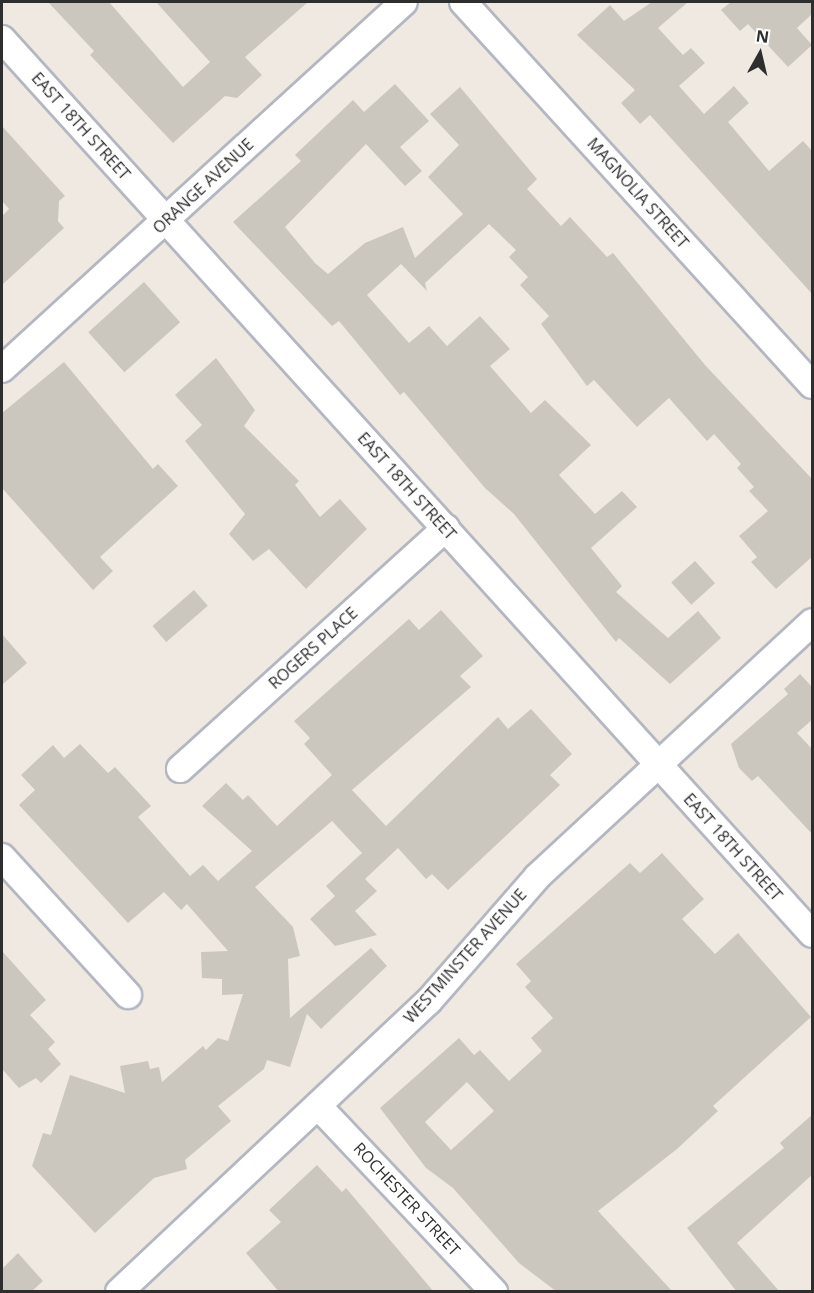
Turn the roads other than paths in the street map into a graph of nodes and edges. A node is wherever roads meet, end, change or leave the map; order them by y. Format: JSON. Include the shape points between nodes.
{"nodes":[{"id":1,"x":404,"y":2,"type":"edge"},
{"id":2,"x":463,"y":2,"type":"edge"},
{"id":3,"x":2,"y":39,"type":"edge"},
{"id":4,"x":166,"y":220,"type":"junction"},
{"id":5,"x":2,"y":369,"type":"edge"},
{"id":6,"x":813,"y":385,"type":"edge"},
{"id":7,"x":446,"y":528,"type":"junction"},
{"id":8,"x":813,"y":622,"type":"edge"},
{"id":9,"x":658,"y":764,"type":"junction"},
{"id":10,"x":180,"y":769,"type":"dead end"},
{"id":11,"x":2,"y":857,"type":"edge"},
{"id":12,"x":813,"y":934,"type":"edge"},
{"id":13,"x":128,"y":995,"type":"dead end"},
{"id":14,"x":319,"y":1107,"type":"junction"},
{"id":15,"x":118,"y":1292,"type":"edge"},
{"id":16,"x":494,"y":1292,"type":"edge"}],
"edges":[{"from":1,"to":4,"type":"street","name":"ORANGE AVENUE"},
{"from":2,"to":6,"type":"street","name":"MAGNOLIA STREET"},
{"from":3,"to":4,"type":"street","name":"EAST 18TH STREET"},
{"from":4,"to":5,"type":"street","name":"ORANGE AVENUE"},
{"from":4,"to":7,"type":"street","name":"EAST 18TH STREET"},
{"from":7,"to":9,"type":"street","name":"EAST 18TH STREET"},
{"from":7,"to":10,"type":"street","name":"ROGERS PLACE"},
{"from":8,"to":9,"type":"street","name":"WESTMINSTER AVENUE"},
{"from":9,"to":12,"type":"street","name":"EAST 18TH STREET"},
{"from":9,"to":14,"type":"street","name":"WESTMINSTER AVENUE","via":[[537,877],[429,1001]]},
{"from":11,"to":13,"type":"street"},
{"from":14,"to":15,"type":"street","name":"WESTMINSTER AVENUE"},
{"from":14,"to":16,"type":"street","name":"ROCHESTER STREET"}]}
